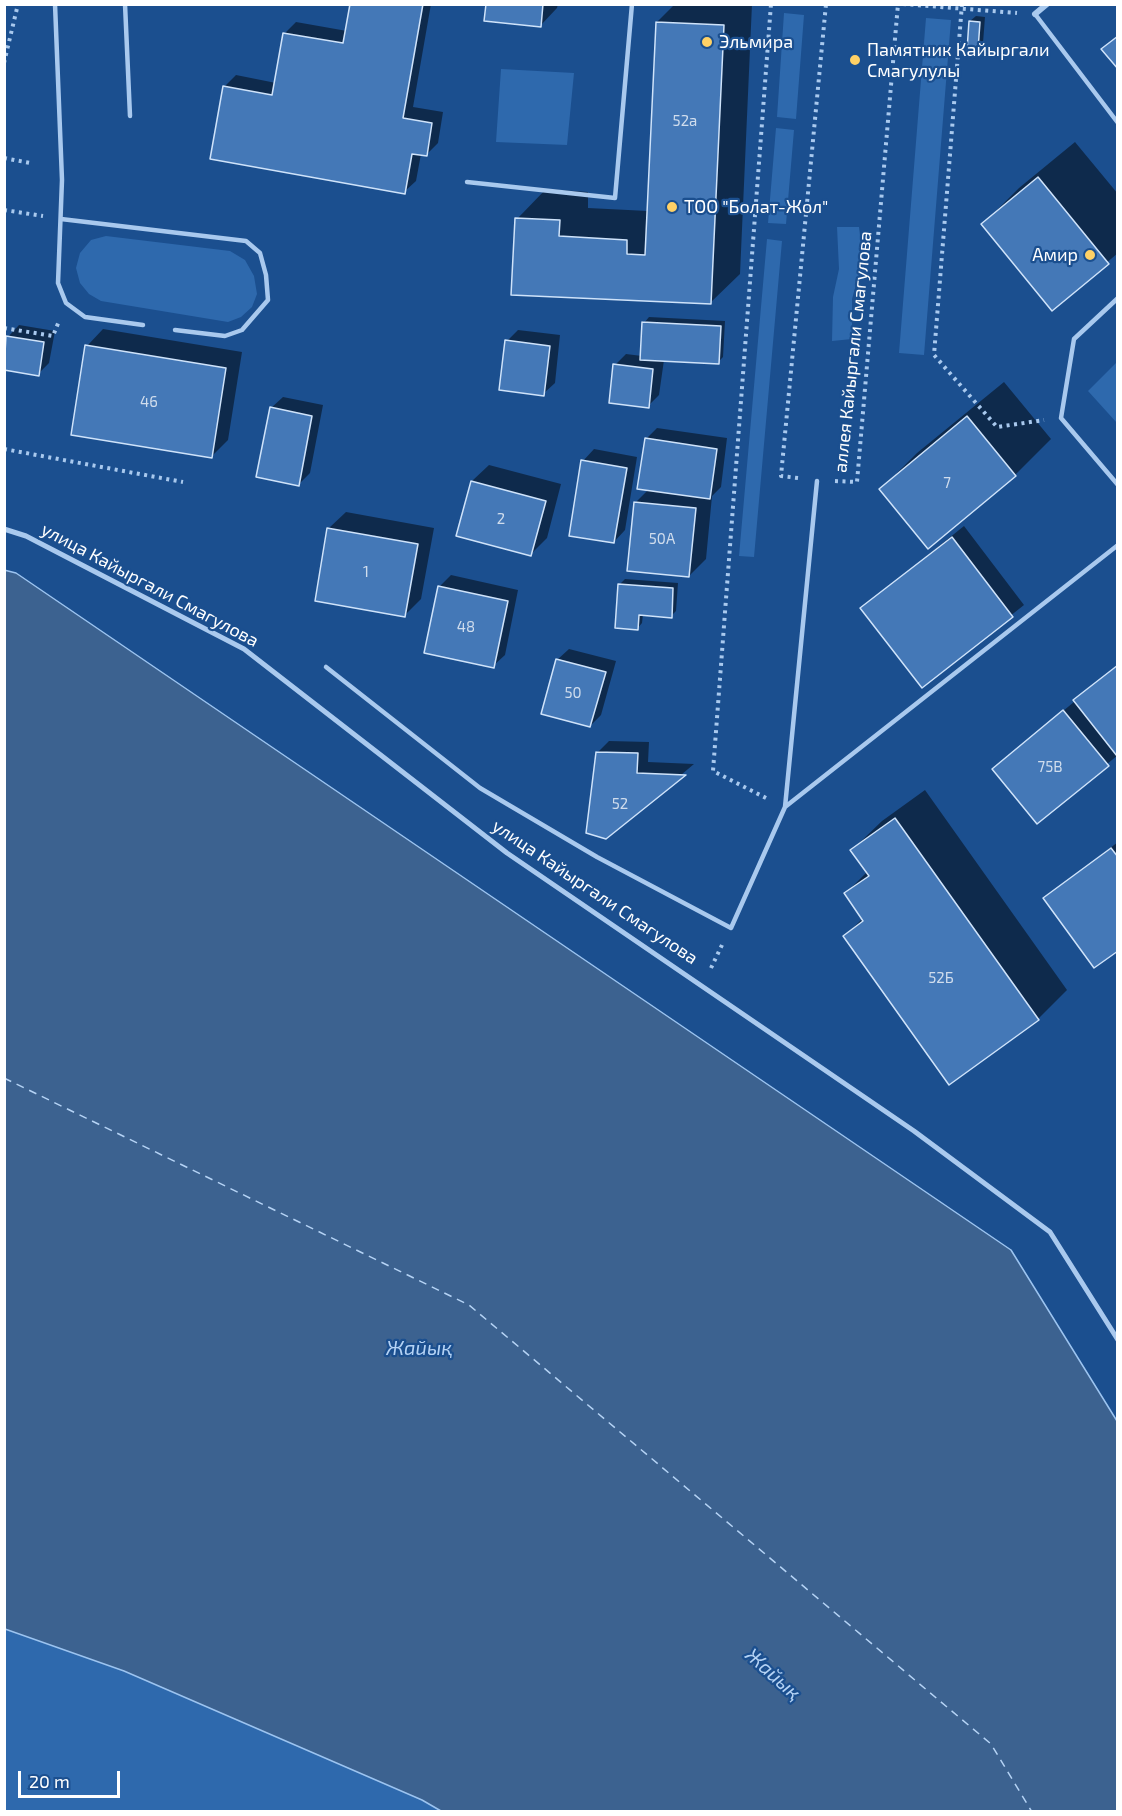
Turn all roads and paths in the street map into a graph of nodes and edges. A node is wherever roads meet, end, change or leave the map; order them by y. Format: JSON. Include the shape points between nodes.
{"nodes":[{"id":1,"x":18,"y":4,"type":"edge"},
{"id":2,"x":55,"y":4,"type":"edge"},
{"id":3,"x":125,"y":4,"type":"edge"},
{"id":4,"x":632,"y":4,"type":"edge"},
{"id":5,"x":771,"y":4,"type":"edge"},
{"id":6,"x":826,"y":4,"type":"edge"},
{"id":7,"x":898,"y":4,"type":"edge"},
{"id":8,"x":903,"y":4,"type":"edge"},
{"id":9,"x":1047,"y":4,"type":"edge"},
{"id":10,"x":962,"y":7,"type":"edge"},
{"id":11,"x":1035,"y":14,"type":"junction"},
{"id":12,"x":4,"y":63,"type":"edge"},
{"id":13,"x":130,"y":116,"type":"dead end"},
{"id":14,"x":1118,"y":123,"type":"edge"},
{"id":15,"x":4,"y":158,"type":"edge"},
{"id":16,"x":30,"y":163,"type":"dead end"},
{"id":17,"x":467,"y":182,"type":"dead end"},
{"id":18,"x":4,"y":210,"type":"edge"},
{"id":19,"x":61,"y":219,"type":"junction"},
{"id":20,"x":1118,"y":298,"type":"edge"},
{"id":21,"x":66,"y":303,"type":"junction"},
{"id":22,"x":143,"y":325,"type":"dead end"},
{"id":23,"x":4,"y":328,"type":"edge"},
{"id":24,"x":175,"y":330,"type":"dead end"},
{"id":25,"x":1061,"y":418,"type":"junction"},
{"id":26,"x":4,"y":449,"type":"edge"},
{"id":27,"x":818,"y":481,"type":"junction"},
{"id":28,"x":183,"y":482,"type":"dead end"},
{"id":29,"x":1118,"y":485,"type":"edge"},
{"id":30,"x":4,"y":529,"type":"edge"},
{"id":31,"x":1118,"y":545,"type":"edge"},
{"id":32,"x":326,"y":667,"type":"dead end"},
{"id":33,"x":784,"y":807,"type":"junction"},
{"id":34,"x":731,"y":927,"type":"junction"},
{"id":35,"x":703,"y":985,"type":"junction"},
{"id":36,"x":1118,"y":1340,"type":"edge"}],
"edges":[{"from":1,"to":12,"type":"path"},
{"from":2,"to":19,"type":"lane"},
{"from":3,"to":13,"type":"lane"},
{"from":4,"to":17,"type":"lane","via":[[615,198]]},
{"from":5,"to":33,"type":"path","via":[[713,771]]},
{"from":6,"to":27,"type":"path","name":"аллея Кайыргали Смагулова","via":[[781,476]]},
{"from":7,"to":27,"type":"path","name":"аллея Кайыргали Смагулова","via":[[857,482]]},
{"from":8,"to":10,"type":"path"},
{"from":9,"to":11,"type":"street"},
{"from":10,"to":11,"type":"path"},
{"from":10,"to":25,"type":"path","via":[[934,355],[997,427]]},
{"from":11,"to":14,"type":"lane"},
{"from":15,"to":16,"type":"path"},
{"from":18,"to":19,"type":"path"},
{"from":19,"to":21,"type":"lane","via":[[57,283]]},
{"from":19,"to":24,"type":"lane","via":[[246,242],[260,253],[268,300],[242,330],[225,336]]},
{"from":20,"to":25,"type":"lane","via":[[1074,339]]},
{"from":21,"to":22,"type":"lane","via":[[86,317]]},
{"from":21,"to":23,"type":"path","via":[[54,336]]},
{"from":25,"to":29,"type":"lane"},
{"from":26,"to":28,"type":"path"},
{"from":27,"to":33,"type":"lane"},
{"from":30,"to":35,"type":"street","name":"улица Кайыргали Смагулова","via":[[26,536],[244,649],[507,853]]},
{"from":31,"to":33,"type":"lane"},
{"from":32,"to":34,"type":"lane","via":[[480,788],[597,857]]},
{"from":33,"to":34,"type":"lane"},
{"from":34,"to":35,"type":"path"},
{"from":35,"to":36,"type":"street","name":"улица Кайыргали Смагулова","via":[[914,1131],[1050,1232]]}]}
